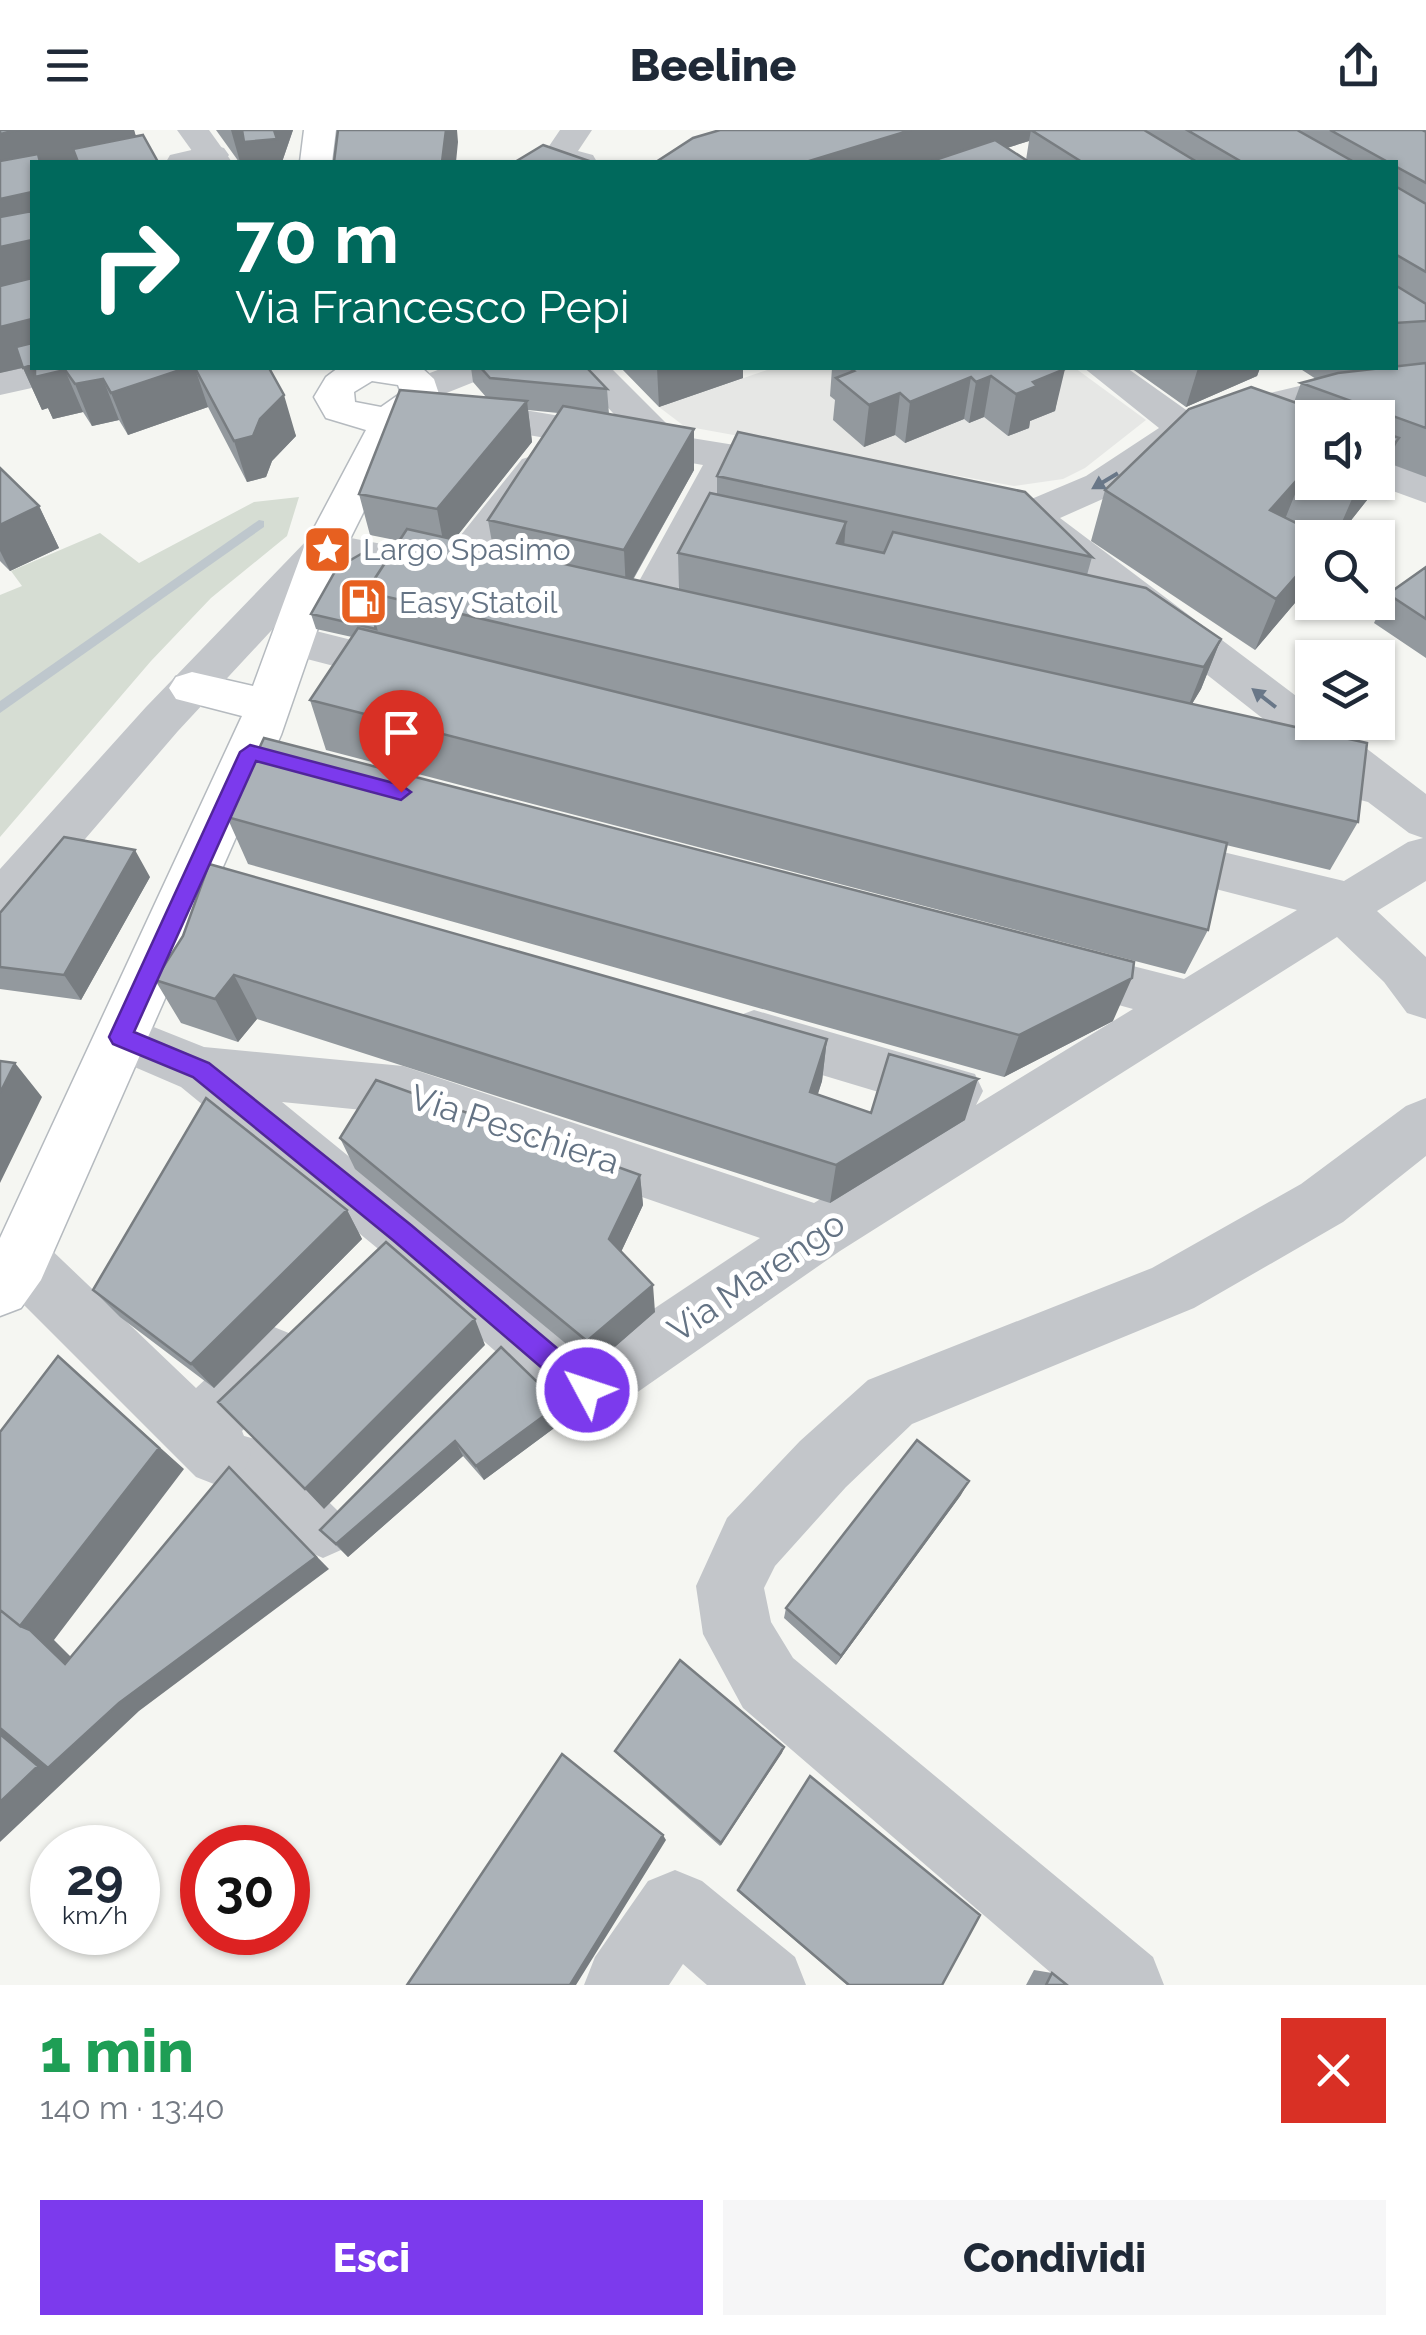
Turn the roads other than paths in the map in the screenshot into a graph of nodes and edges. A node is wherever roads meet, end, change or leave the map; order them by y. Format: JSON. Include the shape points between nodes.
{"nodes":[{"id":1,"x":576,"y":130,"type":"edge"},
{"id":2,"x":574,"y":160,"type":"edge"},
{"id":3,"x":64,"y":370,"type":"edge"},
{"id":4,"x":469,"y":370,"type":"edge"},
{"id":5,"x":592,"y":370,"type":"edge"},
{"id":6,"x":1107,"y":370,"type":"edge"},
{"id":7,"x":1275,"y":370,"type":"edge"},
{"id":8,"x":1426,"y":383,"type":"edge"},
{"id":9,"x":0,"y":384,"type":"edge"},
{"id":10,"x":411,"y":386,"type":"edge"},
{"id":11,"x":336,"y":387,"type":"edge"},
{"id":12,"x":1312,"y":394,"type":"junction"},
{"id":13,"x":1202,"y":421,"type":"junction"},
{"id":14,"x":566,"y":430,"type":"junction"},
{"id":15,"x":1294,"y":442,"type":"edge"},
{"id":16,"x":665,"y":445,"type":"junction"},
{"id":17,"x":728,"y":455,"type":"junction"},
{"id":18,"x":842,"y":477,"type":"edge"},
{"id":19,"x":1395,"y":478,"type":"edge"},
{"id":20,"x":1426,"y":490,"type":"edge"},
{"id":21,"x":325,"y":547,"type":"junction"},
{"id":22,"x":1096,"y":612,"type":"edge"},
{"id":23,"x":643,"y":614,"type":"edge"},
{"id":24,"x":1174,"y":628,"type":"junction"},
{"id":25,"x":292,"y":640,"type":"junction"},
{"id":26,"x":450,"y":680,"type":"edge"},
{"id":27,"x":192,"y":688,"type":"junction"},
{"id":28,"x":266,"y":739,"type":"junction"},
{"id":29,"x":1243,"y":754,"type":"edge"},
{"id":30,"x":1378,"y":786,"type":"junction"},
{"id":31,"x":1426,"y":820,"type":"edge"},
{"id":32,"x":1101,"y":841,"type":"edge"},
{"id":33,"x":1426,"y":856,"type":"edge"},
{"id":34,"x":0,"y":903,"type":"edge"},
{"id":35,"x":1345,"y":906,"type":"junction"},
{"id":36,"x":1019,"y":957,"type":"edge"},
{"id":37,"x":1426,"y":997,"type":"edge"},
{"id":38,"x":1192,"y":1003,"type":"junction"},
{"id":39,"x":710,"y":1021,"type":"edge"},
{"id":40,"x":120,"y":1037,"type":"junction"},
{"id":41,"x":201,"y":1070,"type":"junction"},
{"id":42,"x":1016,"y":1108,"type":"junction"},
{"id":43,"x":1426,"y":1124,"type":"edge"},
{"id":44,"x":819,"y":1232,"type":"junction"},
{"id":45,"x":10,"y":1274,"type":"edge"},
{"id":46,"x":307,"y":1325,"type":"edge"},
{"id":47,"x":208,"y":1442,"type":"junction"},
{"id":48,"x":344,"y":1510,"type":"edge"},
{"id":49,"x":623,"y":1985,"type":"edge"},
{"id":50,"x":766,"y":1985,"type":"edge"},
{"id":51,"x":1125,"y":1985,"type":"edge"}],
"edges":[{"from":1,"to":2,"type":"street","via":[[559,155]]},
{"from":3,"to":9,"type":"street"},
{"from":4,"to":10,"type":"street"},
{"from":5,"to":16,"type":"street"},
{"from":6,"to":13,"type":"street"},
{"from":7,"to":12,"type":"street"},
{"from":8,"to":12,"type":"street"},
{"from":10,"to":11,"type":"main road","via":[[360,371]]},
{"from":10,"to":14,"type":"street","via":[[477,417]]},
{"from":10,"to":21,"type":"main road"},
{"from":11,"to":21,"type":"main road","via":[[345,445]]},
{"from":12,"to":13,"type":"street"},
{"from":13,"to":15,"type":"street"},
{"from":13,"to":24,"type":"street","one_way":true,"via":[[1100,485],[1011,511]]},
{"from":14,"to":16,"type":"street"},
{"from":14,"to":21,"type":"street","via":[[473,576]]},
{"from":16,"to":17,"type":"street"},
{"from":17,"to":18,"type":"street"},
{"from":17,"to":23,"type":"street","via":[[707,533]]},
{"from":19,"to":20,"type":"street"},
{"from":21,"to":25,"type":"main road"},
{"from":21,"to":27,"type":"street"},
{"from":22,"to":24,"type":"street"},
{"from":30,"to":24,"type":"street","one_way":true},
{"from":25,"to":26,"type":"street"},
{"from":25,"to":28,"type":"main road"},
{"from":27,"to":28,"type":"main road"},
{"from":27,"to":34,"type":"street"},
{"from":28,"to":40,"type":"main road","via":[[214,879]]},
{"from":29,"to":30,"type":"street"},
{"from":30,"to":31,"type":"street"},
{"from":32,"to":35,"type":"street"},
{"from":33,"to":35,"type":"street","name":"Via Marengo"},
{"from":35,"to":37,"type":"street"},
{"from":35,"to":38,"type":"street","name":"Via Marengo"},
{"from":36,"to":38,"type":"street"},
{"from":38,"to":42,"type":"street","name":"Via Marengo"},
{"from":39,"to":42,"type":"street"},
{"from":40,"to":41,"type":"street","name":"Via Marengo"},
{"from":40,"to":45,"type":"main road"},
{"from":41,"to":44,"type":"street","name":"Via Peschiera","via":[[403,1090]]},
{"from":41,"to":44,"type":"street","name":"Via Marengo","via":[[382,1253],[497,1353],[587,1390]]},
{"from":42,"to":44,"type":"street","name":"Via Marengo"},
{"from":43,"to":51,"type":"street","via":[[1322,1203],[1173,1288],[890,1402],[751,1542],[730,1586],[738,1634],[768,1683]]},
{"from":45,"to":47,"type":"street"},
{"from":46,"to":47,"type":"street"},
{"from":47,"to":48,"type":"street"},
{"from":49,"to":50,"type":"street","via":[[675,1908]]}]}
